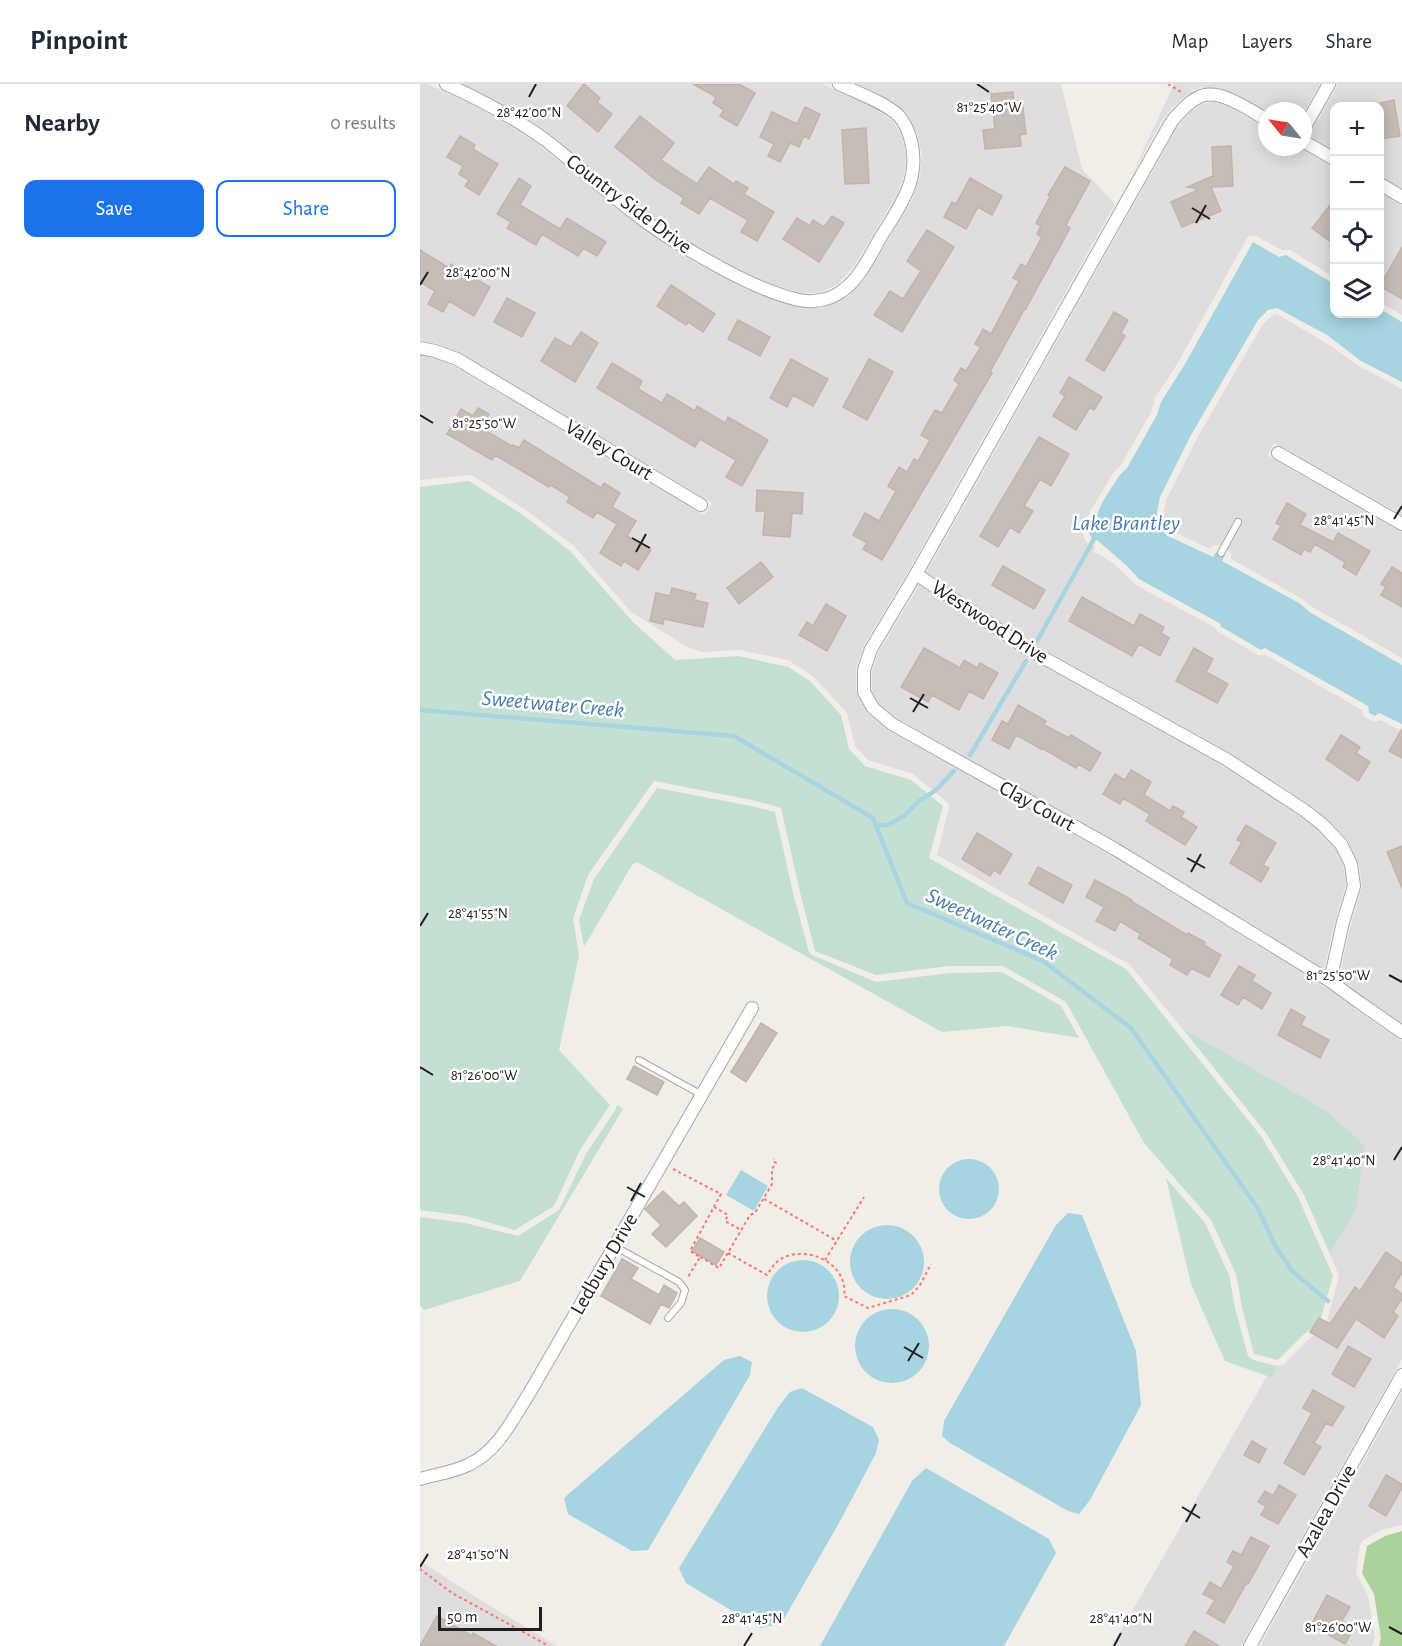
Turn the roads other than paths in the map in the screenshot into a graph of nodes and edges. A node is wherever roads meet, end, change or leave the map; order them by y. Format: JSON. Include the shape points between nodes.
{"nodes":[{"id":1,"x":446,"y":84,"type":"edge"},
{"id":2,"x":839,"y":84,"type":"edge"},
{"id":3,"x":1329,"y":84,"type":"edge"},
{"id":4,"x":1312,"y":114,"type":"edge"},
{"id":5,"x":1258,"y":115,"type":"edge"},
{"id":6,"x":1312,"y":146,"type":"edge"},
{"id":7,"x":1330,"y":156,"type":"edge"},
{"id":8,"x":1384,"y":186,"type":"edge"},
{"id":9,"x":1402,"y":197,"type":"edge"},
{"id":10,"x":420,"y":348,"type":"edge"},
{"id":11,"x":1278,"y":453,"type":"dead end"},
{"id":12,"x":701,"y":505,"type":"dead end"},
{"id":13,"x":1238,"y":522,"type":"dead end"},
{"id":14,"x":1402,"y":524,"type":"edge"},
{"id":15,"x":1221,"y":553,"type":"dead end"},
{"id":16,"x":916,"y":574,"type":"junction"},
{"id":17,"x":1330,"y":981,"type":"junction"},
{"id":18,"x":753,"y":1008,"type":"dead end"},
{"id":19,"x":1402,"y":1032,"type":"edge"},
{"id":20,"x":639,"y":1060,"type":"dead end"},
{"id":21,"x":702,"y":1095,"type":"junction"},
{"id":22,"x":614,"y":1246,"type":"junction"},
{"id":23,"x":668,"y":1318,"type":"dead end"},
{"id":24,"x":1402,"y":1376,"type":"edge"},
{"id":25,"x":420,"y":1479,"type":"edge"},
{"id":26,"x":1250,"y":1646,"type":"edge"}],
"edges":[{"from":1,"to":2,"type":"street","name":"Country Side Drive","via":[[472,95],[546,141],[645,221],[688,250],[775,293],[821,301],[842,291],[861,271],[905,196],[913,173],[909,135],[898,116]]},
{"from":3,"to":4,"type":"street"},
{"from":5,"to":16,"type":"street","name":"Westwood Drive","via":[[1217,95],[1201,96],[1183,108],[1172,122]]},
{"from":6,"to":7,"type":"street"},
{"from":8,"to":9,"type":"street"},
{"from":10,"to":12,"type":"street","name":"Valley Court","via":[[457,359]]},
{"from":11,"to":14,"type":"street"},
{"from":13,"to":15,"type":"lane"},
{"from":16,"to":17,"type":"street","name":"Westwood Drive","via":[[1026,648],[1226,759],[1322,824],[1341,844],[1351,864],[1354,886]]},
{"from":16,"to":17,"type":"street","name":"Clay Court","via":[[871,650],[864,670],[864,692],[873,708],[892,724],[1114,849]]},
{"from":17,"to":19,"type":"street"},
{"from":18,"to":21,"type":"street","name":"Ledbury Drive"},
{"from":20,"to":21,"type":"lane"},
{"from":21,"to":22,"type":"street","name":"Ledbury Drive"},
{"from":22,"to":23,"type":"lane","via":[[680,1282],[685,1290],[681,1303]]},
{"from":22,"to":25,"type":"street","name":"Ledbury Drive","via":[[501,1437],[470,1465]]},
{"from":24,"to":26,"type":"street","name":"Azalea Drive"}]}
